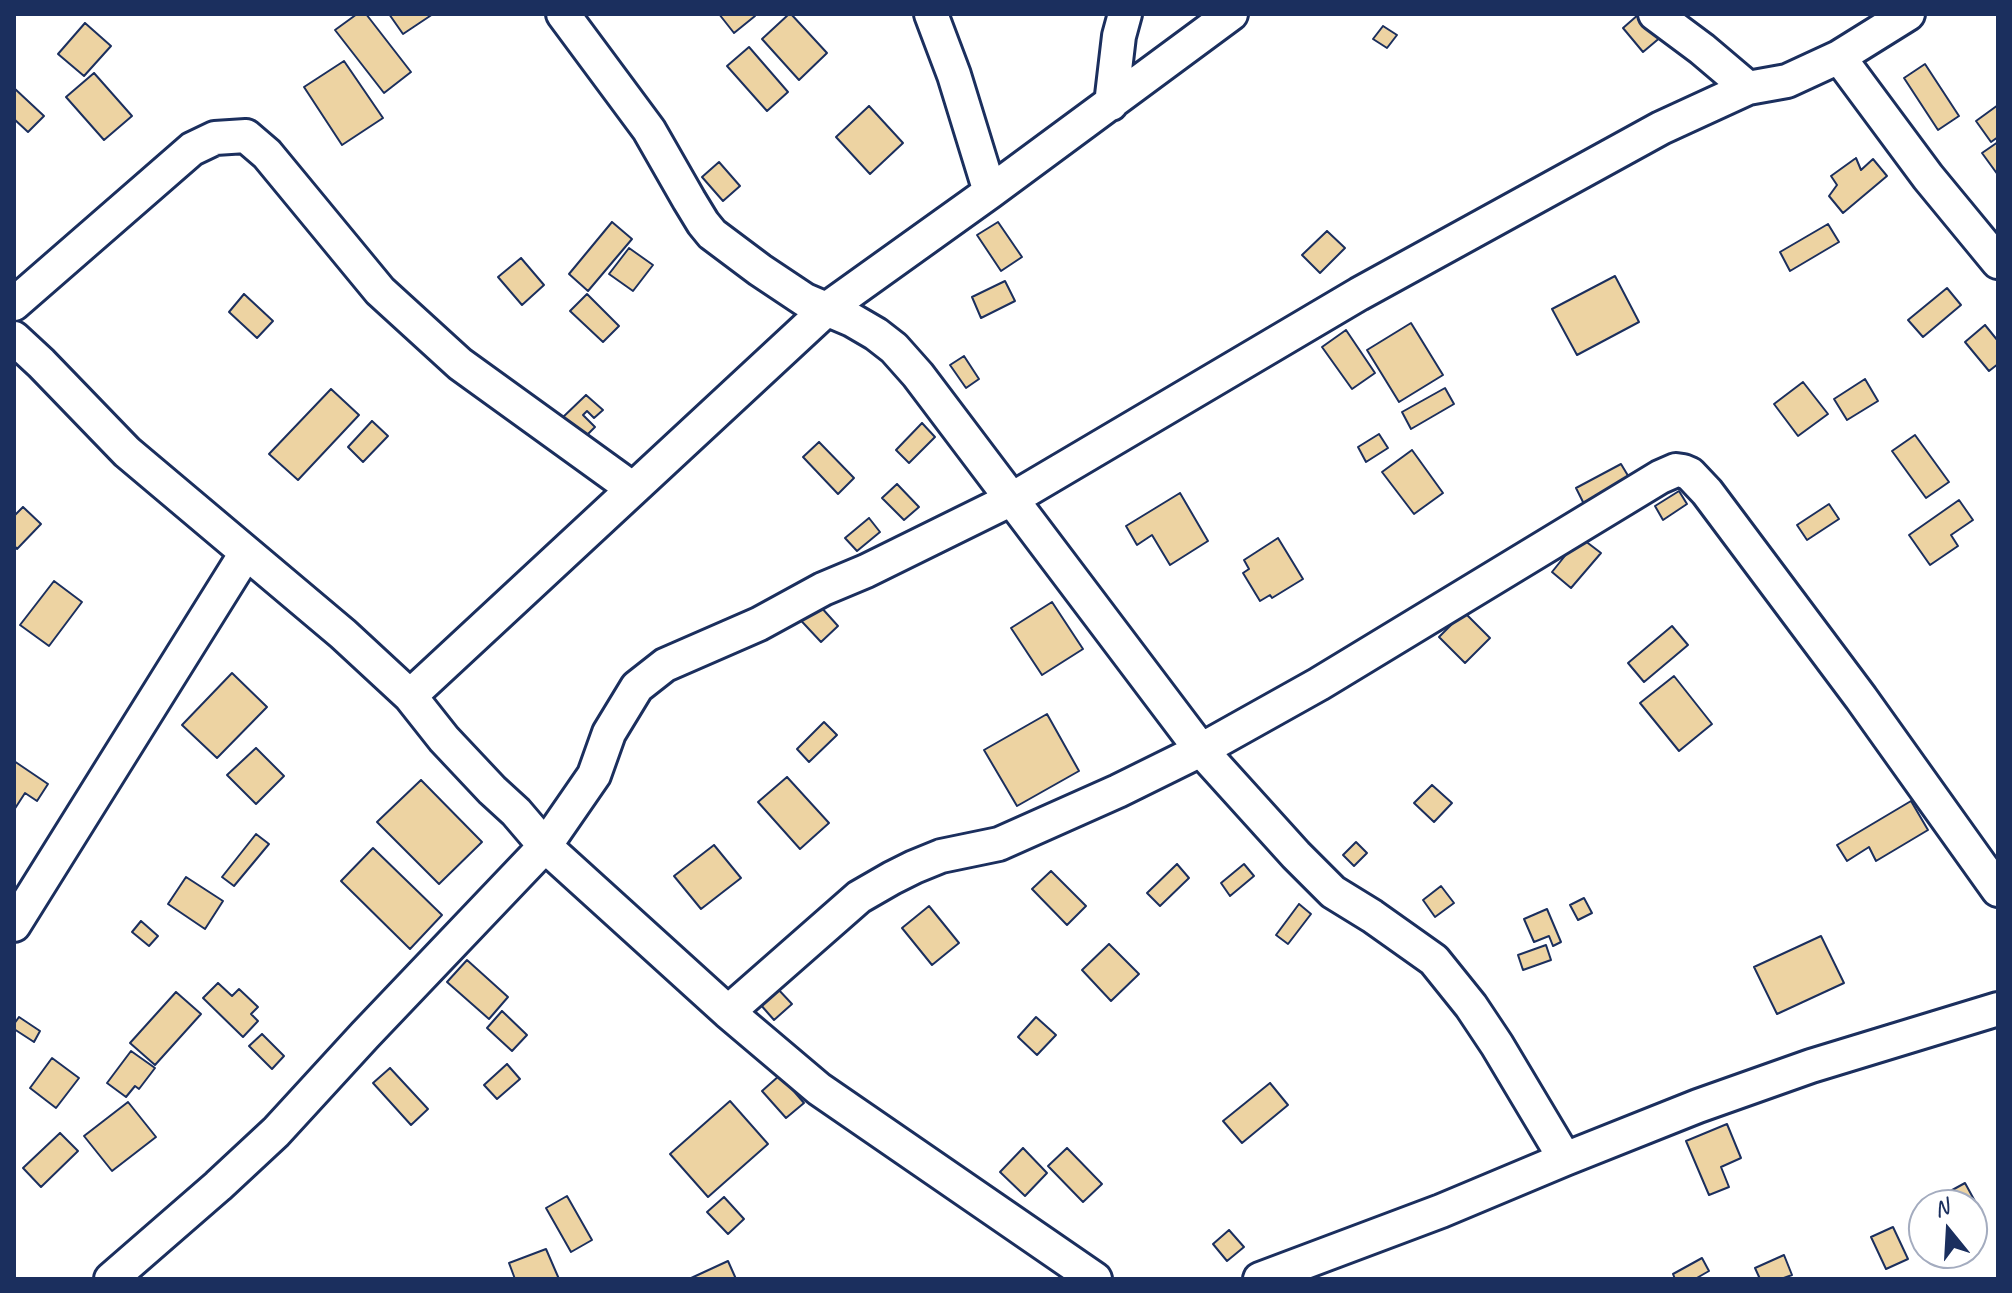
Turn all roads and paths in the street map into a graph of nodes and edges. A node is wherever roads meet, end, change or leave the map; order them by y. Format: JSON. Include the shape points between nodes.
{"nodes":[{"id":1,"x":563,"y":14,"type":"edge"},
{"id":2,"x":931,"y":14,"type":"edge"},
{"id":3,"x":1125,"y":14,"type":"edge"},
{"id":4,"x":1231,"y":14,"type":"edge"},
{"id":5,"x":1655,"y":14,"type":"edge"},
{"id":6,"x":1908,"y":14,"type":"edge"},
{"id":7,"x":1839,"y":57,"type":"junction"},
{"id":8,"x":1748,"y":88,"type":"junction"},
{"id":9,"x":1111,"y":104,"type":"junction"},
{"id":10,"x":990,"y":192,"type":"junction"},
{"id":11,"x":1998,"y":262,"type":"edge"},
{"id":12,"x":14,"y":304,"type":"edge"},
{"id":13,"x":828,"y":308,"type":"junction"},
{"id":14,"x":14,"y":338,"type":"edge"},
{"id":15,"x":633,"y":489,"type":"junction"},
{"id":16,"x":1012,"y":499,"type":"junction"},
{"id":17,"x":246,"y":553,"type":"junction"},
{"id":18,"x":410,"y":696,"type":"junction"},
{"id":19,"x":1201,"y":750,"type":"junction"},
{"id":20,"x":545,"y":846,"type":"junction"},
{"id":21,"x":1998,"y":890,"type":"edge"},
{"id":22,"x":14,"y":925,"type":"edge"},
{"id":23,"x":1998,"y":1009,"type":"edge"},
{"id":24,"x":728,"y":1012,"type":"junction"},
{"id":25,"x":1565,"y":1159,"type":"junction"},
{"id":26,"x":111,"y":1279,"type":"edge"},
{"id":27,"x":1095,"y":1279,"type":"edge"},
{"id":28,"x":1260,"y":1279,"type":"edge"}],
"edges":[{"from":1,"to":13,"type":"street","via":[[649,130],[712,234],[805,300]]},
{"from":2,"to":10,"type":"street"},
{"from":3,"to":9,"type":"street"},
{"from":4,"to":9,"type":"street"},
{"from":5,"to":8,"type":"street"},
{"from":6,"to":7,"type":"street"},
{"from":7,"to":8,"type":"street","via":[[1787,81]]},
{"from":7,"to":11,"type":"street"},
{"from":8,"to":16,"type":"street","via":[[1661,128],[1359,294]]},
{"from":9,"to":10,"type":"street"},
{"from":10,"to":13,"type":"street"},
{"from":12,"to":15,"type":"street","via":[[192,149],[215,138],[246,136],[391,302],[460,364]]},
{"from":13,"to":15,"type":"street"},
{"from":13,"to":16,"type":"street","via":[[894,348]]},
{"from":14,"to":17,"type":"street","via":[[127,452]]},
{"from":15,"to":18,"type":"street"},
{"from":16,"to":19,"type":"street"},
{"from":16,"to":20,"type":"street","via":[[665,665],[637,687],[609,733],[594,775]]},
{"from":17,"to":18,"type":"street"},
{"from":17,"to":22,"type":"street"},
{"from":18,"to":20,"type":"street"},
{"from":19,"to":21,"type":"street","via":[[1660,477],[1683,471],[1707,492]]},
{"from":19,"to":24,"type":"street","via":[[999,844],[941,856],[892,878],[859,897]]},
{"from":19,"to":25,"type":"street","via":[[1333,892],[1434,960],[1497,1045]]},
{"from":20,"to":24,"type":"street"},
{"from":20,"to":26,"type":"street","via":[[276,1132]]},
{"from":23,"to":25,"type":"street","via":[[1811,1066]]},
{"from":24,"to":27,"type":"street","via":[[819,1089]]},
{"from":25,"to":28,"type":"street"}]}
